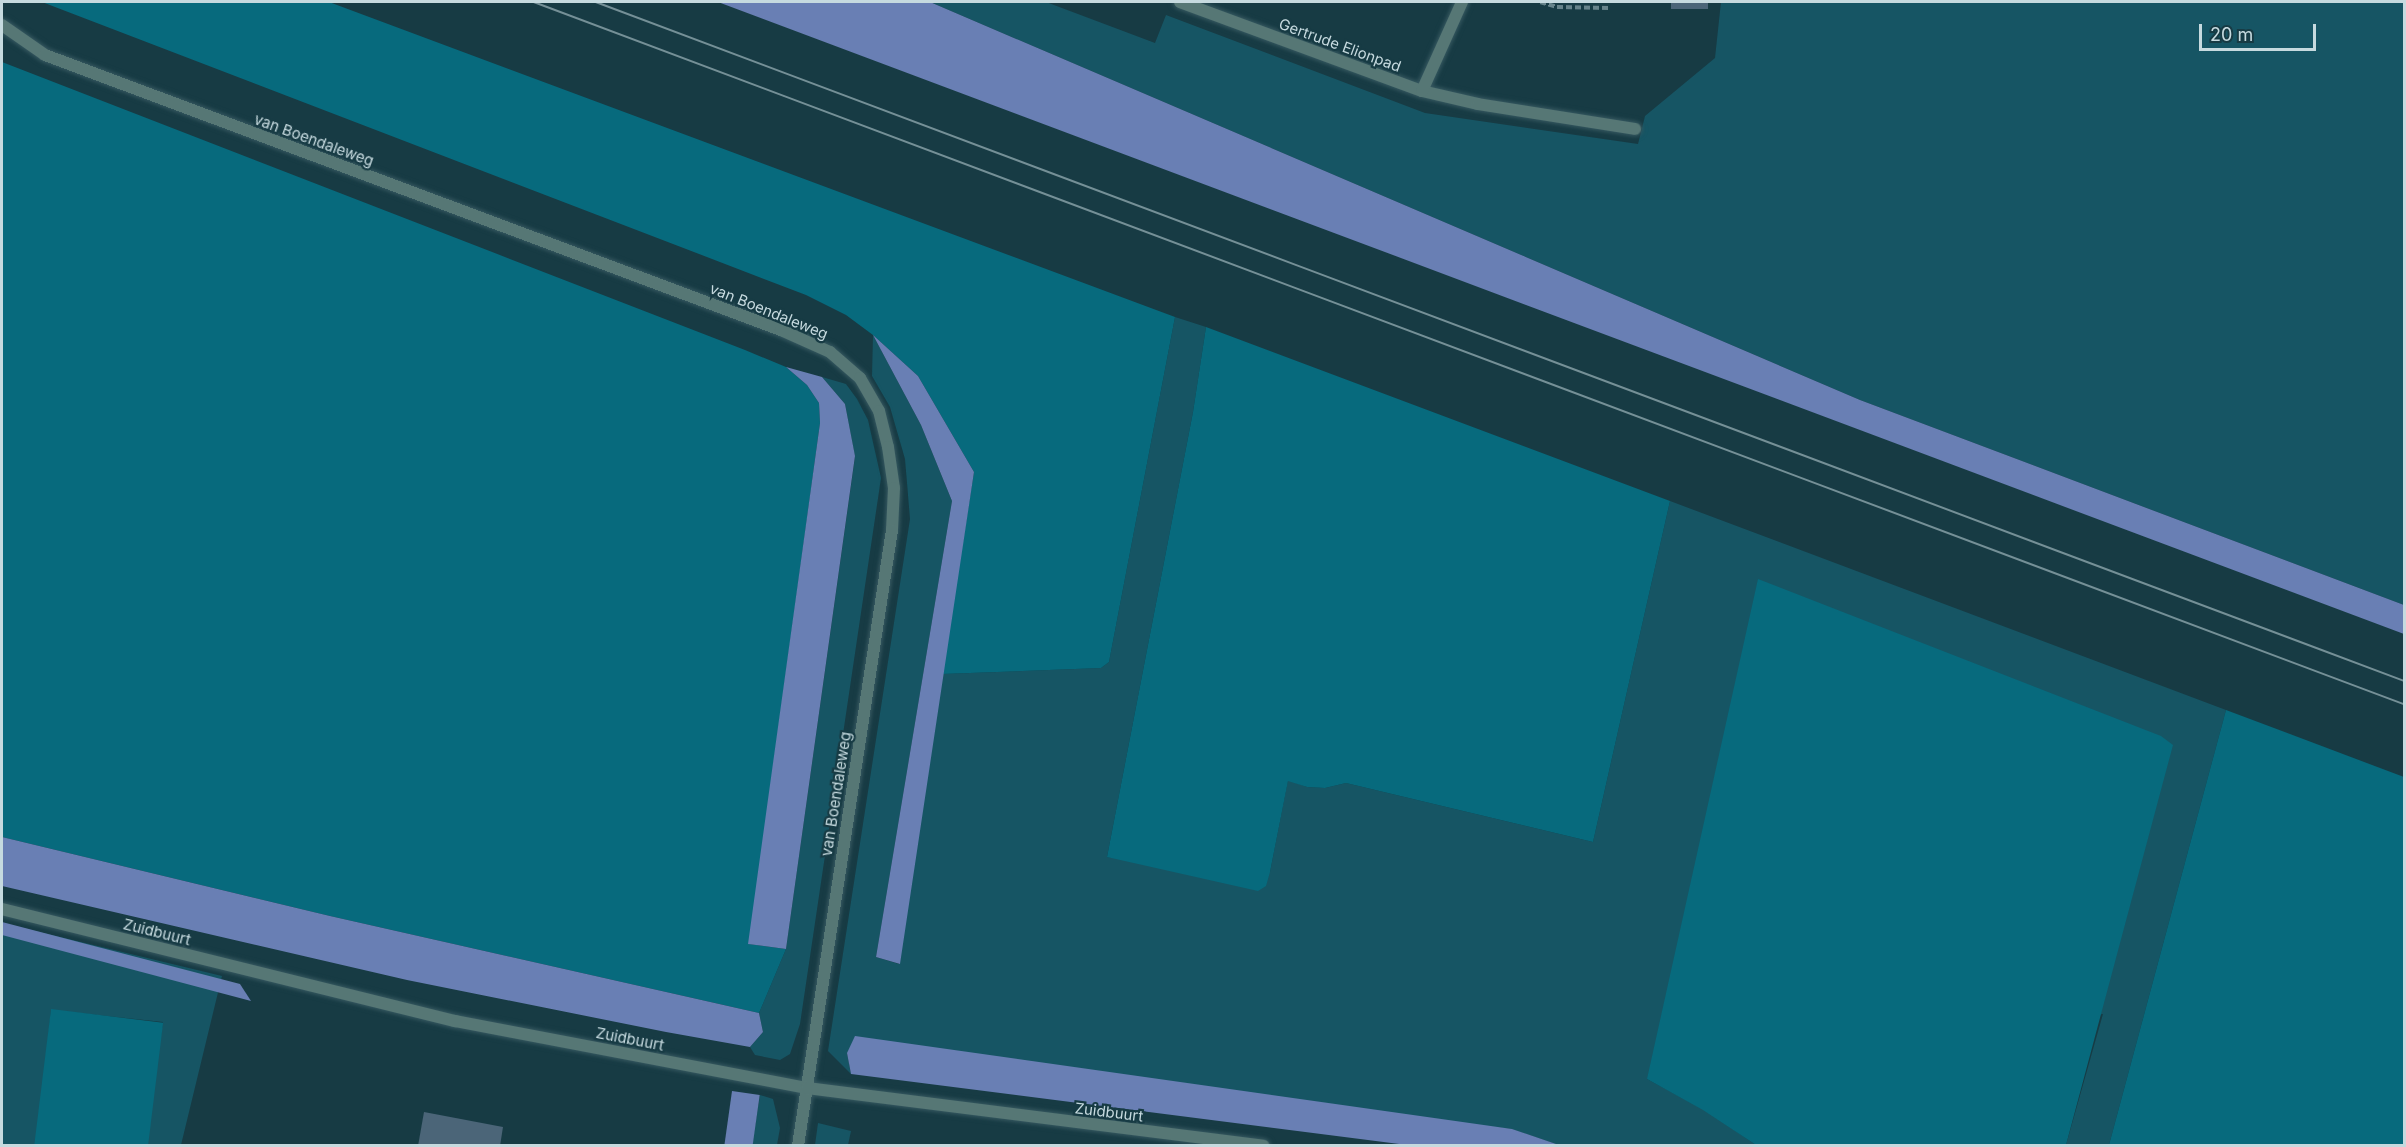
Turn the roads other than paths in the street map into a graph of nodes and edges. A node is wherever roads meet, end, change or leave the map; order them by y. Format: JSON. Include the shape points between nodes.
{"nodes":[{"id":1,"x":1180,"y":2,"type":"edge"},
{"id":2,"x":1462,"y":2,"type":"edge"},
{"id":3,"x":2,"y":25,"type":"edge"},
{"id":4,"x":1422,"y":92,"type":"junction"},
{"id":5,"x":1635,"y":129,"type":"dead end"},
{"id":6,"x":2,"y":909,"type":"edge"},
{"id":7,"x":807,"y":1088,"type":"junction"},
{"id":8,"x":798,"y":1146,"type":"edge"},
{"id":9,"x":1263,"y":1146,"type":"edge"}],
"edges":[{"from":1,"to":4,"type":"street","name":"Gertrude Elionpad"},
{"from":2,"to":4,"type":"street"},
{"from":3,"to":7,"type":"street","name":"van Boendaleweg","via":[[45,55],[781,330],[830,352],[860,378],[879,411],[888,447],[894,488],[892,530]]},
{"from":4,"to":5,"type":"street","name":"Gertrude Elionpad"},
{"from":6,"to":7,"type":"street","name":"Zuidbuurt","via":[[455,1021]]},
{"from":7,"to":8,"type":"street","name":"van Boendaleweg"},
{"from":7,"to":9,"type":"street","name":"Zuidbuurt"}]}
